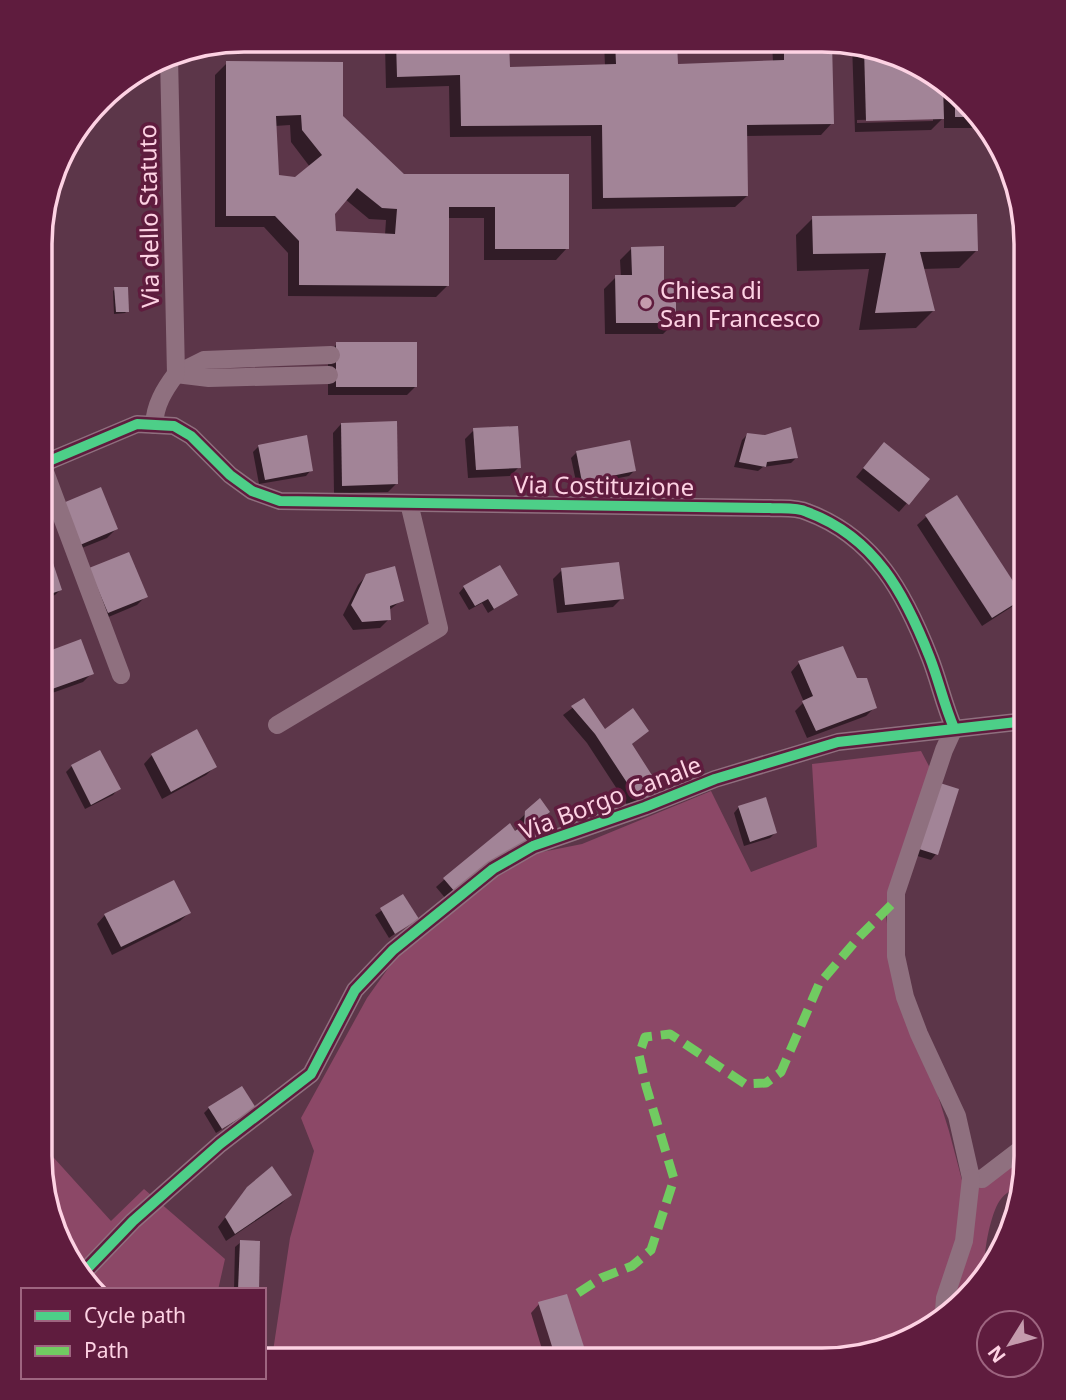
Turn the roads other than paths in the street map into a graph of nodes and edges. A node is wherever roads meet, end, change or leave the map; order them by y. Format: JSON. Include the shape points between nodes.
{"nodes":[{"id":1,"x":169,"y":68,"type":"edge"},
{"id":2,"x":331,"y":355,"type":"dead end"},
{"id":3,"x":176,"y":374,"type":"junction"},
{"id":4,"x":330,"y":375,"type":"dead end"},
{"id":5,"x":154,"y":425,"type":"junction"},
{"id":6,"x":52,"y":460,"type":"edge"},
{"id":7,"x":52,"y":491,"type":"edge"},
{"id":8,"x":409,"y":503,"type":"junction"},
{"id":9,"x":121,"y":675,"type":"dead end"},
{"id":10,"x":1013,"y":722,"type":"edge"},
{"id":11,"x":277,"y":725,"type":"dead end"},
{"id":12,"x":954,"y":728,"type":"junction"},
{"id":13,"x":1013,"y":1155,"type":"edge"},
{"id":14,"x":971,"y":1178,"type":"junction"},
{"id":15,"x":89,"y":1267,"type":"edge"},
{"id":16,"x":945,"y":1303,"type":"edge"}],
"edges":[{"from":1,"to":3,"type":"street","name":"Via dello Statuto"},
{"from":2,"to":3,"type":"street","via":[[204,360]]},
{"from":3,"to":4,"type":"street","via":[[209,378]]},
{"from":3,"to":5,"type":"street","via":[[162,393]]},
{"from":5,"to":6,"type":"street","via":[[137,425]]},
{"from":5,"to":8,"type":"street","name":"Via Costituzione","via":[[174,426],[191,436],[230,475],[252,491],[280,501]]},
{"from":7,"to":9,"type":"street"},
{"from":8,"to":11,"type":"street","via":[[439,628]]},
{"from":8,"to":12,"type":"street","name":"Via Costituzione","via":[[805,510],[844,530],[878,560],[903,595]]},
{"from":10,"to":12,"type":"street","name":"Via Borgo Canale"},
{"from":12,"to":14,"type":"street","via":[[896,893],[896,956],[919,1034],[957,1116]]},
{"from":12,"to":15,"type":"street","name":"Via Borgo Canale","via":[[838,742],[715,779],[533,846],[493,869],[393,950],[355,990],[311,1074],[219,1144]]},
{"from":13,"to":14,"type":"street","via":[[982,1179]]},
{"from":14,"to":16,"type":"street","via":[[964,1241]]}]}
